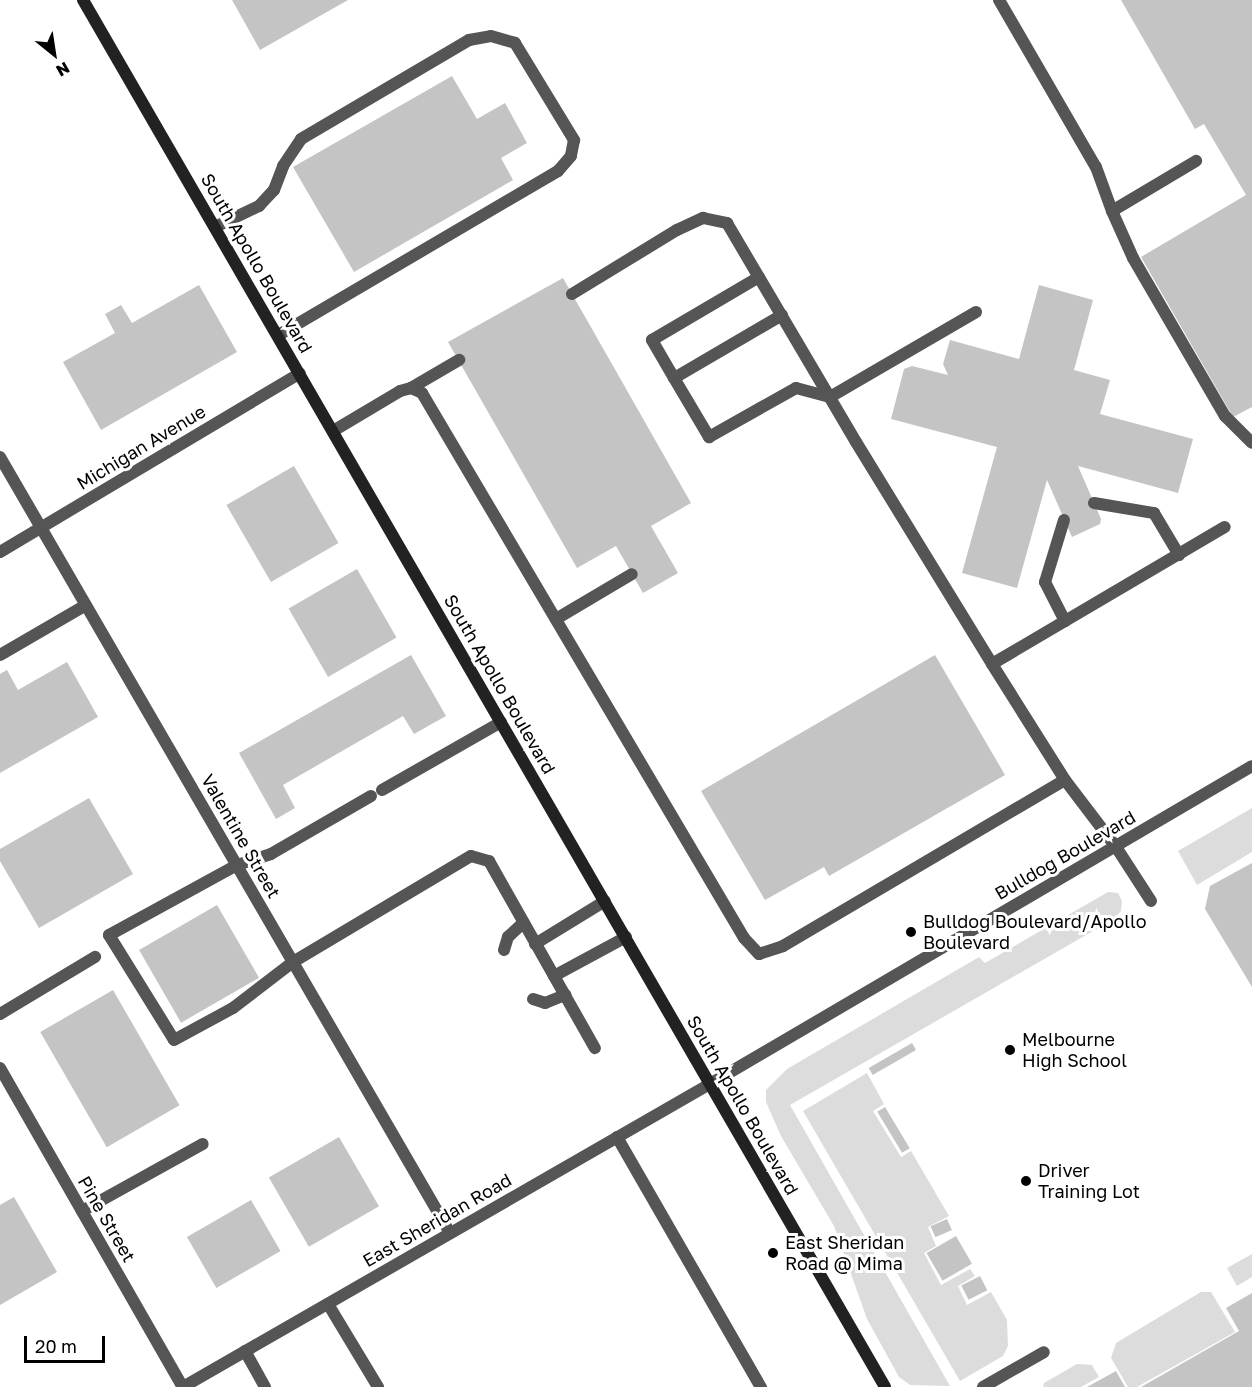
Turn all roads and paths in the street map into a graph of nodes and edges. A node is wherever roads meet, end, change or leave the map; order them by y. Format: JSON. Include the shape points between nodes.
{"nodes":[{"id":1,"x":83,"y":0,"type":"edge"},
{"id":2,"x":999,"y":0,"type":"edge"},
{"id":3,"x":1196,"y":161,"type":"dead end"},
{"id":4,"x":1112,"y":211,"type":"junction"},
{"id":5,"x":214,"y":227,"type":"junction"},
{"id":6,"x":759,"y":277,"type":"junction"},
{"id":7,"x":572,"y":294,"type":"dead end"},
{"id":8,"x":976,"y":312,"type":"dead end"},
{"id":9,"x":782,"y":315,"type":"junction"},
{"id":10,"x":278,"y":335,"type":"junction"},
{"id":11,"x":459,"y":360,"type":"dead end"},
{"id":12,"x":300,"y":373,"type":"junction"},
{"id":13,"x":674,"y":378,"type":"junction"},
{"id":14,"x":411,"y":388,"type":"junction"},
{"id":15,"x":830,"y":397,"type":"junction"},
{"id":16,"x":333,"y":432,"type":"junction"},
{"id":17,"x":1252,"y":443,"type":"edge"},
{"id":18,"x":0,"y":457,"type":"edge"},
{"id":19,"x":1094,"y":503,"type":"dead end"},
{"id":20,"x":1064,"y":520,"type":"dead end"},
{"id":21,"x":1225,"y":527,"type":"dead end"},
{"id":22,"x":41,"y":528,"type":"junction"},
{"id":23,"x":0,"y":552,"type":"edge"},
{"id":24,"x":1179,"y":555,"type":"junction"},
{"id":25,"x":632,"y":574,"type":"dead end"},
{"id":26,"x":86,"y":605,"type":"junction"},
{"id":27,"x":556,"y":619,"type":"junction"},
{"id":28,"x":1065,"y":621,"type":"junction"},
{"id":29,"x":0,"y":655,"type":"edge"},
{"id":30,"x":992,"y":664,"type":"junction"},
{"id":31,"x":501,"y":722,"type":"junction"},
{"id":32,"x":1252,"y":766,"type":"edge"},
{"id":33,"x":1065,"y":780,"type":"junction"},
{"id":34,"x":1116,"y":847,"type":"junction"},
{"id":35,"x":237,"y":865,"type":"junction"},
{"id":36,"x":605,"y":901,"type":"junction"},
{"id":37,"x":1151,"y":901,"type":"dead end"},
{"id":38,"x":524,"y":923,"type":"junction"},
{"id":39,"x":626,"y":937,"type":"junction"},
{"id":40,"x":535,"y":944,"type":"junction"},
{"id":41,"x":504,"y":950,"type":"dead end"},
{"id":42,"x":95,"y":957,"type":"dead end"},
{"id":43,"x":293,"y":962,"type":"junction"},
{"id":44,"x":554,"y":976,"type":"junction"},
{"id":45,"x":565,"y":995,"type":"junction"},
{"id":46,"x":533,"y":999,"type":"dead end"},
{"id":47,"x":0,"y":1014,"type":"edge"},
{"id":48,"x":595,"y":1048,"type":"dead end"},
{"id":49,"x":0,"y":1068,"type":"edge"},
{"id":50,"x":710,"y":1084,"type":"junction"},
{"id":51,"x":617,"y":1137,"type":"junction"},
{"id":52,"x":203,"y":1144,"type":"dead end"},
{"id":53,"x":82,"y":1211,"type":"junction"},
{"id":54,"x":450,"y":1233,"type":"junction"},
{"id":55,"x":328,"y":1304,"type":"junction"},
{"id":56,"x":244,"y":1351,"type":"junction"},
{"id":57,"x":1044,"y":1352,"type":"dead end"},
{"id":58,"x":183,"y":1387,"type":"edge"},
{"id":59,"x":265,"y":1387,"type":"edge"},
{"id":60,"x":378,"y":1387,"type":"edge"},
{"id":61,"x":760,"y":1387,"type":"edge"},
{"id":62,"x":885,"y":1387,"type":"edge"},
{"id":63,"x":983,"y":1387,"type":"edge"}],
"edges":[{"from":1,"to":5,"type":"street","name":"South Apollo Boulevard"},
{"from":2,"to":4,"type":"street","via":[[1096,167]]},
{"from":3,"to":4,"type":"street"},
{"from":4,"to":17,"type":"street","via":[[1133,258],[1225,416]]},
{"from":5,"to":10,"type":"street","name":"South Apollo Boulevard"},
{"from":5,"to":10,"type":"street","via":[[259,206],[274,190],[283,166],[301,139],[469,40],[491,36],[515,42],[574,140],[572,156],[558,171]]},
{"from":6,"to":7,"type":"street","via":[[727,223],[703,218]]},
{"from":6,"to":9,"type":"street"},
{"from":6,"to":13,"type":"street","via":[[652,340]]},
{"from":8,"to":15,"type":"street"},
{"from":9,"to":13,"type":"street"},
{"from":9,"to":15,"type":"street"},
{"from":10,"to":12,"type":"street","name":"South Apollo Boulevard"},
{"from":11,"to":14,"type":"street"},
{"from":12,"to":16,"type":"street","name":"South Apollo Boulevard"},
{"from":12,"to":22,"type":"street","name":"Michigan Avenue"},
{"from":13,"to":15,"type":"street","via":[[710,437],[796,388]]},
{"from":14,"to":16,"type":"street"},
{"from":14,"to":27,"type":"street","via":[[423,393]]},
{"from":15,"to":30,"type":"street"},
{"from":16,"to":31,"type":"street","name":"South Apollo Boulevard"},
{"from":18,"to":22,"type":"street","name":"Valentine Street"},
{"from":19,"to":24,"type":"street","via":[[1154,513]]},
{"from":20,"to":28,"type":"street","via":[[1044,582]]},
{"from":21,"to":24,"type":"street"},
{"from":22,"to":23,"type":"street","name":"Michigan Avenue"},
{"from":22,"to":26,"type":"street","name":"Valentine Street"},
{"from":24,"to":28,"type":"street"},
{"from":25,"to":27,"type":"street"},
{"from":26,"to":29,"type":"street"},
{"from":26,"to":35,"type":"street","name":"Valentine Street"},
{"from":27,"to":33,"type":"street","via":[[744,938],[759,954],[783,946]]},
{"from":28,"to":30,"type":"street"},
{"from":30,"to":33,"type":"street"},
{"from":31,"to":35,"type":"street","via":[[271,855]]},
{"from":31,"to":36,"type":"street","name":"South Apollo Boulevard"},
{"from":32,"to":34,"type":"street","name":"Bulldog Boulevard"},
{"from":33,"to":34,"type":"street"},
{"from":34,"to":37,"type":"street"},
{"from":34,"to":50,"type":"street","name":"Bulldog Boulevard"},
{"from":35,"to":43,"type":"street","name":"Valentine Street"},
{"from":35,"to":43,"type":"street","via":[[109,935],[174,1040],[233,1008]]},
{"from":36,"to":39,"type":"street","name":"South Apollo Boulevard"},
{"from":36,"to":40,"type":"street"},
{"from":38,"to":40,"type":"street"},
{"from":38,"to":41,"type":"street","via":[[508,937]]},
{"from":38,"to":43,"type":"street","via":[[489,861],[471,856]]},
{"from":39,"to":44,"type":"street"},
{"from":39,"to":50,"type":"street","name":"South Apollo Boulevard"},
{"from":40,"to":44,"type":"street"},
{"from":42,"to":47,"type":"street"},
{"from":43,"to":54,"type":"street","name":"Valentine Street"},
{"from":44,"to":45,"type":"street"},
{"from":45,"to":46,"type":"street","via":[[545,1003]]},
{"from":45,"to":48,"type":"street"},
{"from":49,"to":53,"type":"street","name":"Pine Street"},
{"from":50,"to":51,"type":"street","name":"East Sheridan Road"},
{"from":50,"to":62,"type":"street","name":"South Apollo Boulevard"},
{"from":51,"to":54,"type":"street","name":"East Sheridan Road"},
{"from":51,"to":61,"type":"street"},
{"from":52,"to":53,"type":"street"},
{"from":53,"to":58,"type":"street","name":"Pine Street"},
{"from":54,"to":55,"type":"street","name":"East Sheridan Road"},
{"from":55,"to":56,"type":"street","name":"East Sheridan Road"},
{"from":55,"to":60,"type":"street"},
{"from":56,"to":58,"type":"street","name":"East Sheridan Road"},
{"from":56,"to":59,"type":"street"},
{"from":57,"to":63,"type":"street"}]}
